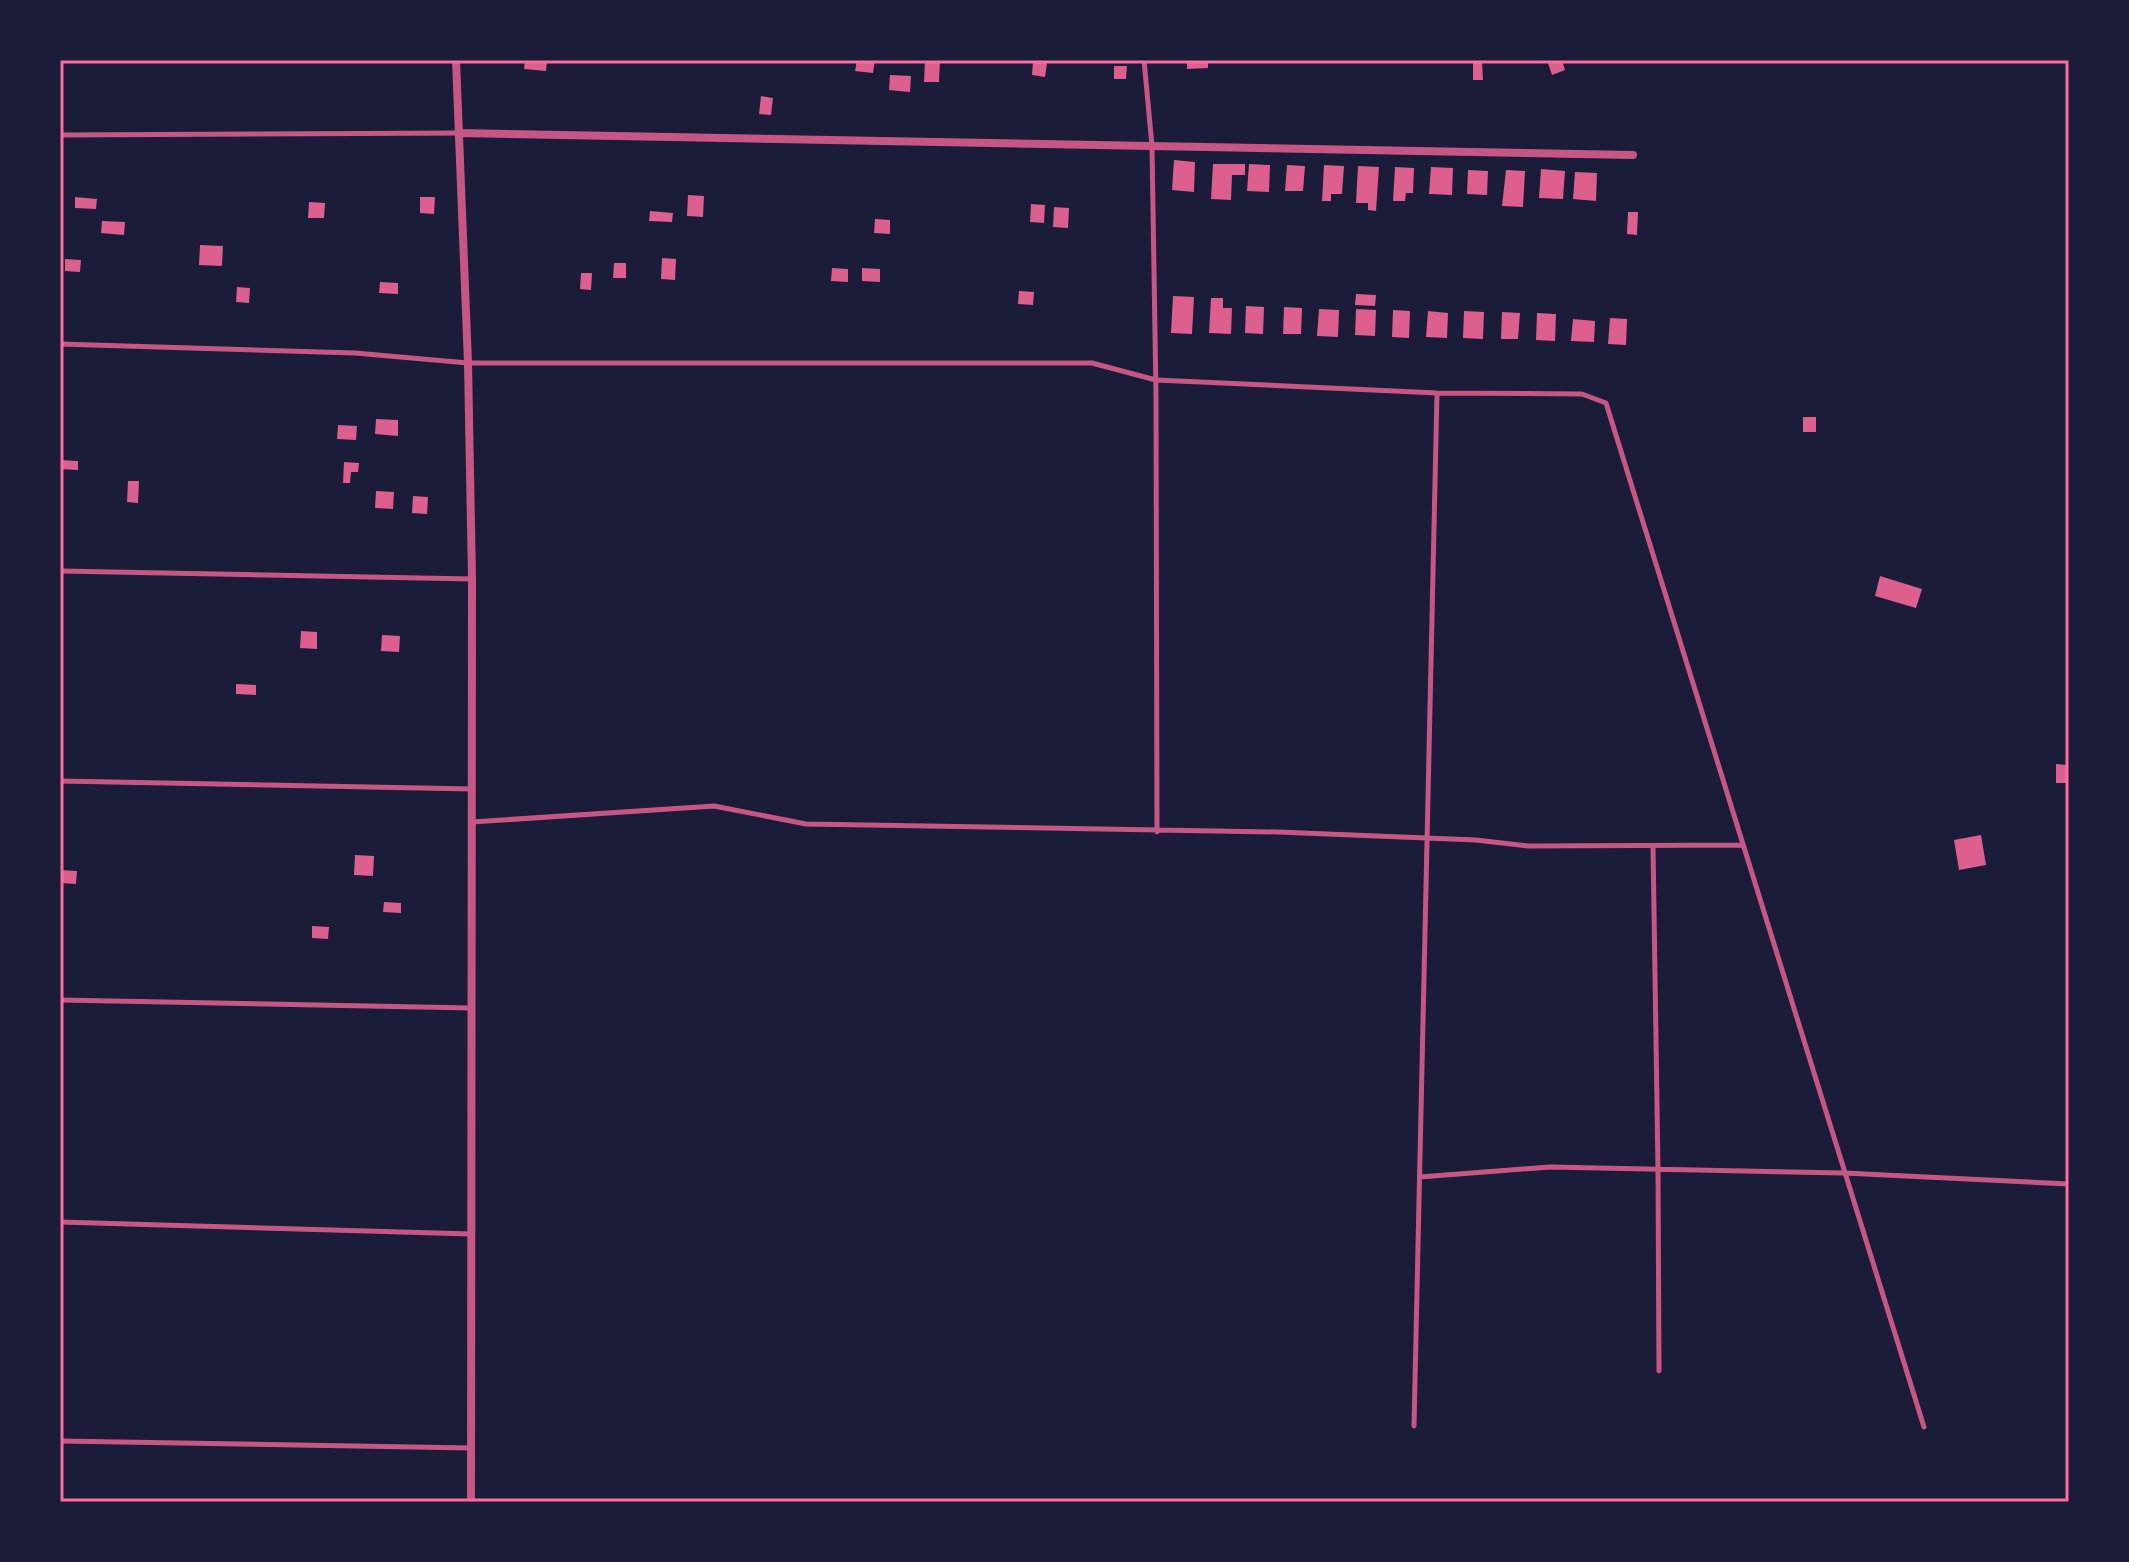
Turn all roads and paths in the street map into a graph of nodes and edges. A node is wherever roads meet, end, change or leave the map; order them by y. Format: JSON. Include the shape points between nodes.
{"nodes":[{"id":1,"x":456,"y":60,"type":"edge"},
{"id":2,"x":1144,"y":60,"type":"edge"},
{"id":3,"x":459,"y":133,"type":"junction"},
{"id":4,"x":60,"y":135,"type":"edge"},
{"id":5,"x":1152,"y":146,"type":"junction"},
{"id":6,"x":1633,"y":155,"type":"dead end"},
{"id":7,"x":60,"y":344,"type":"edge"},
{"id":8,"x":468,"y":363,"type":"junction"},
{"id":9,"x":1156,"y":380,"type":"junction"},
{"id":10,"x":1437,"y":393,"type":"junction"},
{"id":11,"x":60,"y":571,"type":"edge"},
{"id":12,"x":472,"y":579,"type":"junction"},
{"id":13,"x":60,"y":781,"type":"edge"},
{"id":14,"x":472,"y":789,"type":"junction"},
{"id":15,"x":472,"y":822,"type":"junction"},
{"id":16,"x":1157,"y":832,"type":"junction"},
{"id":17,"x":1427,"y":838,"type":"junction"},
{"id":18,"x":1743,"y":845,"type":"junction"},
{"id":19,"x":1653,"y":846,"type":"junction"},
{"id":20,"x":60,"y":1000,"type":"edge"},
{"id":21,"x":471,"y":1008,"type":"junction"},
{"id":22,"x":1658,"y":1169,"type":"junction"},
{"id":23,"x":1844,"y":1173,"type":"junction"},
{"id":24,"x":1420,"y":1177,"type":"junction"},
{"id":25,"x":2069,"y":1184,"type":"edge"},
{"id":26,"x":60,"y":1222,"type":"edge"},
{"id":27,"x":471,"y":1234,"type":"junction"},
{"id":28,"x":1659,"y":1371,"type":"dead end"},
{"id":29,"x":1414,"y":1426,"type":"dead end"},
{"id":30,"x":1924,"y":1427,"type":"dead end"},
{"id":31,"x":60,"y":1441,"type":"edge"},
{"id":32,"x":471,"y":1448,"type":"junction"},
{"id":33,"x":471,"y":1502,"type":"edge"}],
"edges":[{"from":1,"to":3,"type":"street"},
{"from":2,"to":5,"type":"lane"},
{"from":3,"to":4,"type":"lane"},
{"from":3,"to":5,"type":"street"},
{"from":3,"to":8,"type":"street"},
{"from":5,"to":6,"type":"street"},
{"from":5,"to":9,"type":"lane"},
{"from":7,"to":8,"type":"lane","via":[[355,353]]},
{"from":8,"to":9,"type":"lane","via":[[1092,363]]},
{"from":8,"to":12,"type":"street"},
{"from":9,"to":10,"type":"lane"},
{"from":9,"to":16,"type":"lane"},
{"from":10,"to":17,"type":"lane"},
{"from":10,"to":18,"type":"lane","via":[[1582,394],[1606,403]]},
{"from":11,"to":12,"type":"lane"},
{"from":12,"to":14,"type":"street"},
{"from":13,"to":14,"type":"lane"},
{"from":14,"to":15,"type":"street"},
{"from":15,"to":16,"type":"lane","via":[[714,806],[806,824]]},
{"from":15,"to":21,"type":"street"},
{"from":16,"to":17,"type":"lane"},
{"from":17,"to":19,"type":"lane","via":[[1528,846]]},
{"from":17,"to":24,"type":"lane"},
{"from":18,"to":19,"type":"lane"},
{"from":18,"to":23,"type":"lane"},
{"from":19,"to":22,"type":"lane"},
{"from":20,"to":21,"type":"lane"},
{"from":21,"to":27,"type":"street"},
{"from":22,"to":23,"type":"lane"},
{"from":22,"to":24,"type":"lane","via":[[1550,1167]]},
{"from":22,"to":28,"type":"lane"},
{"from":23,"to":25,"type":"lane"},
{"from":23,"to":30,"type":"lane"},
{"from":24,"to":29,"type":"lane"},
{"from":26,"to":27,"type":"lane"},
{"from":27,"to":32,"type":"street"},
{"from":31,"to":32,"type":"lane"},
{"from":32,"to":33,"type":"street"}]}
